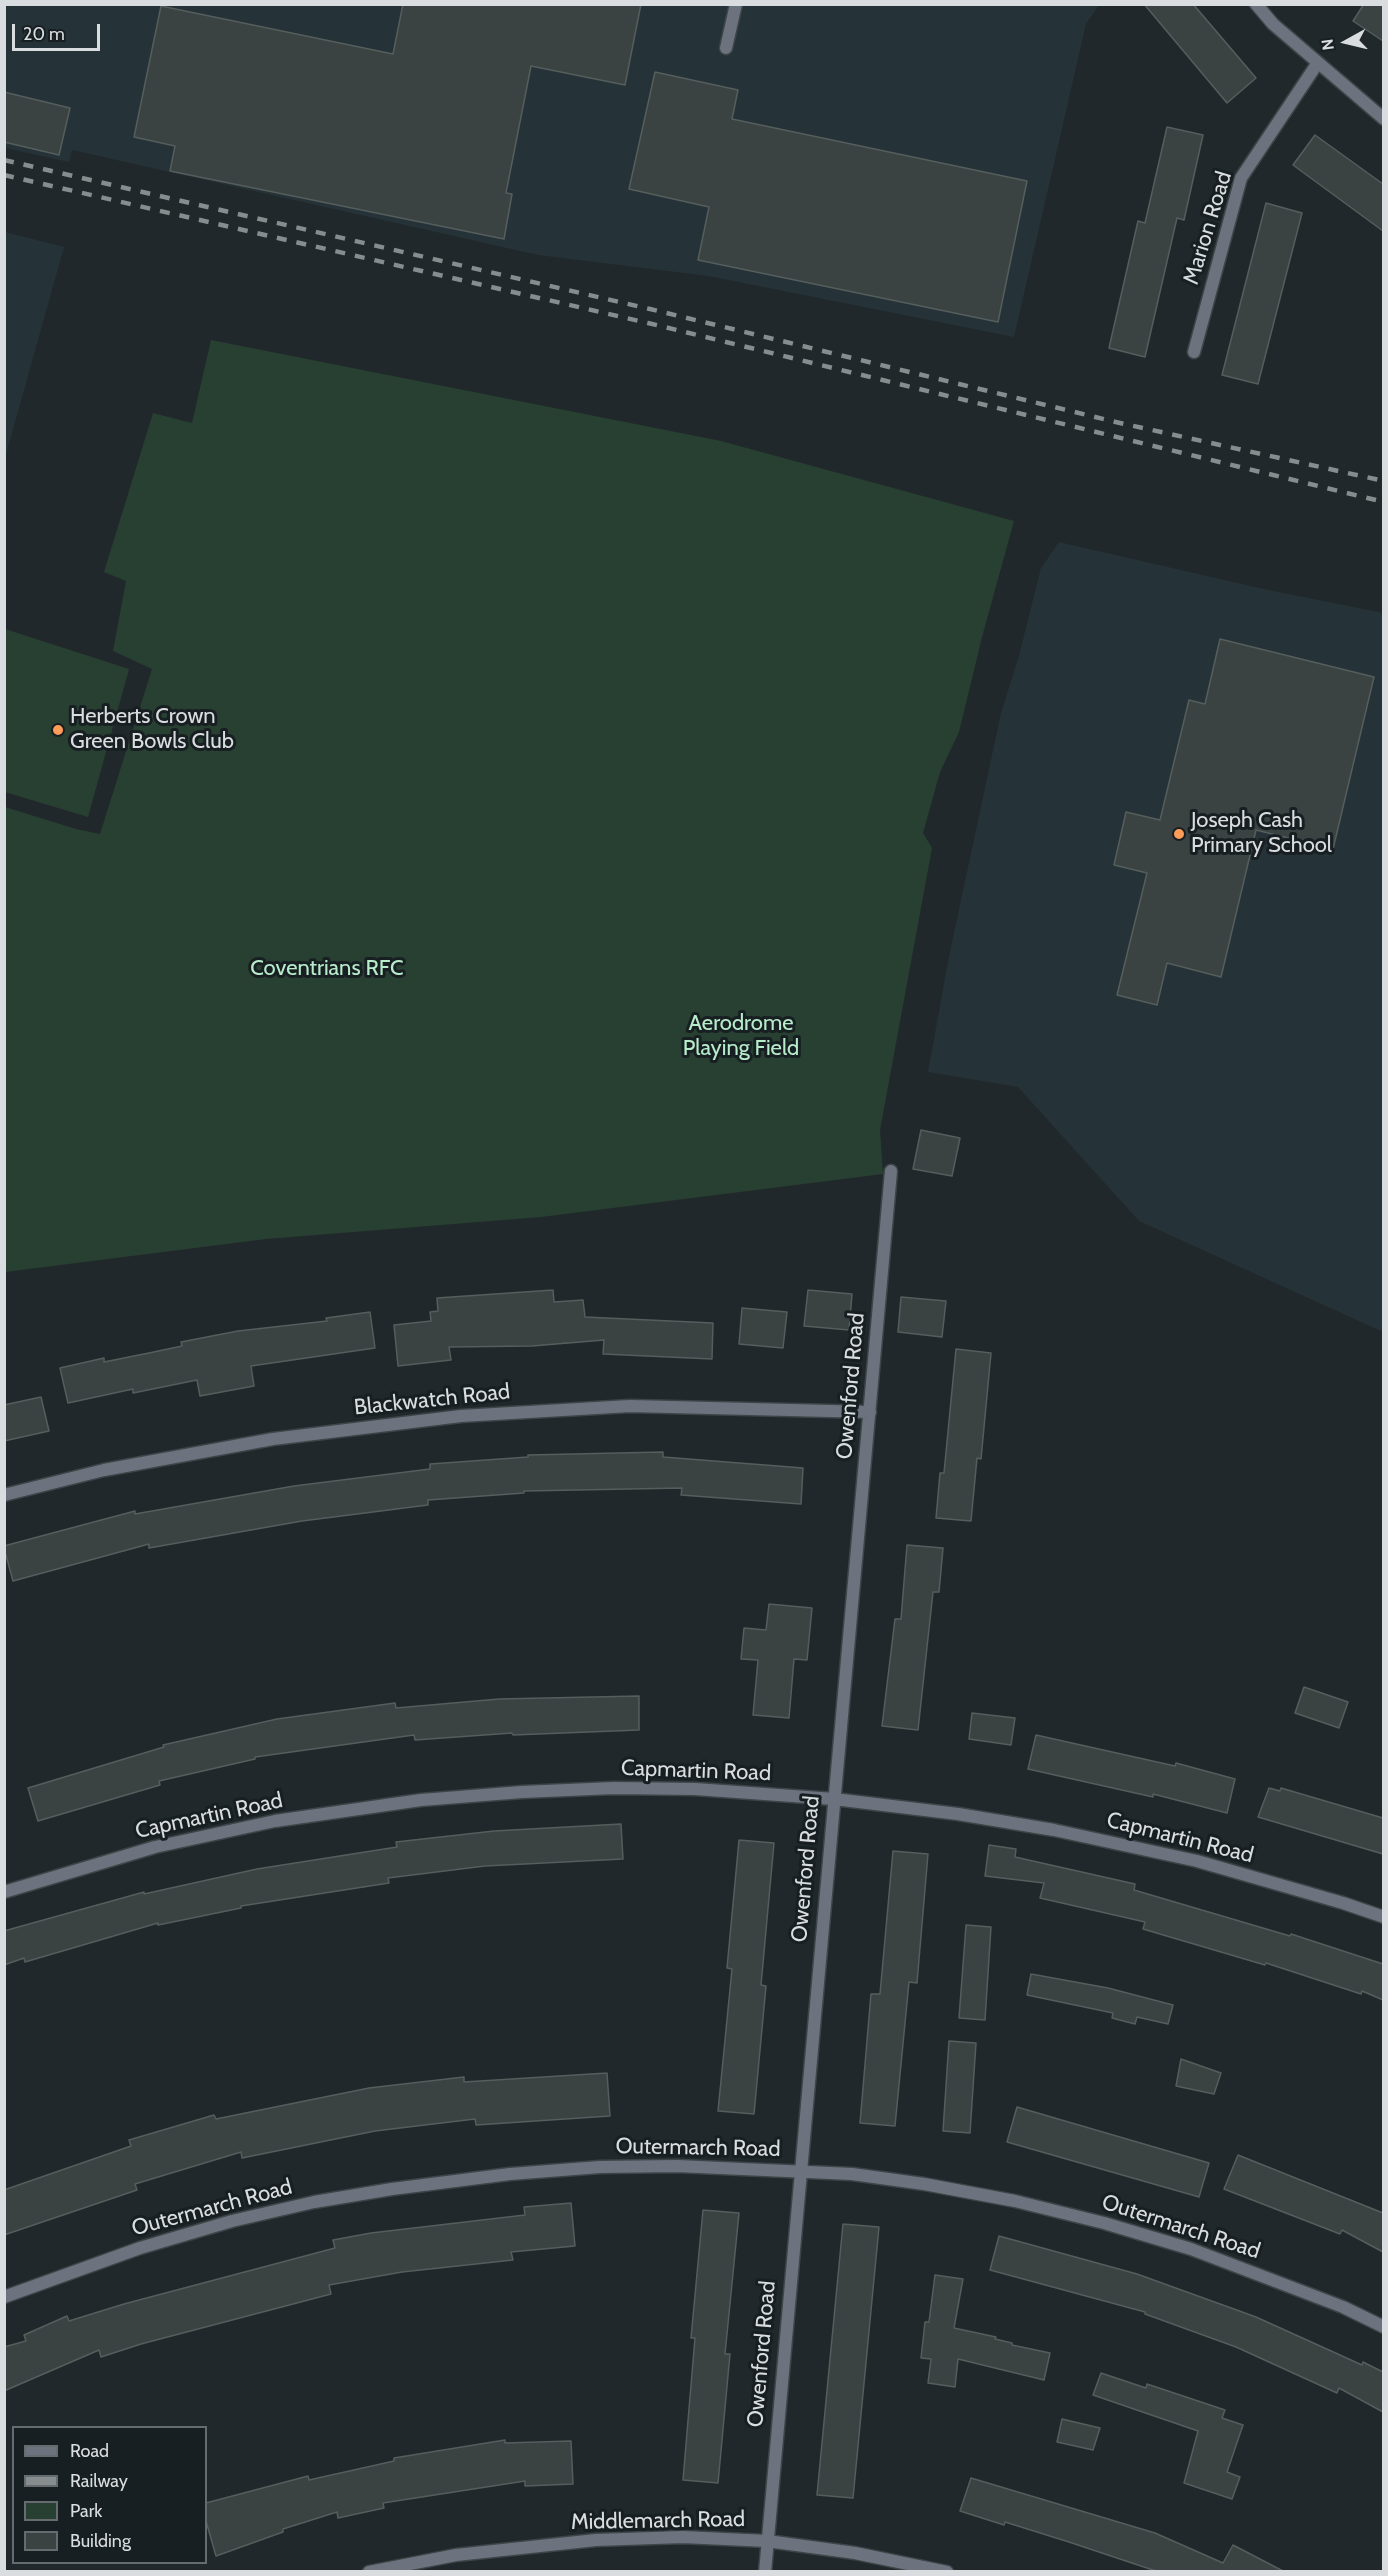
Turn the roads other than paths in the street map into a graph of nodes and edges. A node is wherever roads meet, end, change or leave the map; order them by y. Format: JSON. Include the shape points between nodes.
{"nodes":[{"id":1,"x":736,"y":4,"type":"edge"},
{"id":2,"x":1256,"y":4,"type":"edge"},
{"id":3,"x":726,"y":48,"type":"dead end"},
{"id":4,"x":1317,"y":64,"type":"junction"},
{"id":5,"x":1383,"y":118,"type":"edge"},
{"id":6,"x":1194,"y":352,"type":"dead end"},
{"id":7,"x":891,"y":1171,"type":"dead end"},
{"id":8,"x":870,"y":1412,"type":"junction"},
{"id":9,"x":4,"y":1495,"type":"edge"},
{"id":10,"x":834,"y":1799,"type":"junction"},
{"id":11,"x":4,"y":1892,"type":"edge"},
{"id":12,"x":1383,"y":1917,"type":"edge"},
{"id":13,"x":800,"y":2171,"type":"junction"},
{"id":14,"x":4,"y":2297,"type":"edge"},
{"id":15,"x":1383,"y":2327,"type":"edge"},
{"id":16,"x":767,"y":2541,"type":"junction"},
{"id":17,"x":369,"y":2571,"type":"edge"},
{"id":18,"x":765,"y":2571,"type":"edge"},
{"id":19,"x":947,"y":2571,"type":"edge"}],
"edges":[{"from":1,"to":3,"type":"street"},
{"from":2,"to":4,"type":"street"},
{"from":4,"to":5,"type":"street"},
{"from":4,"to":6,"type":"street","name":"Marion Road","via":[[1241,178]]},
{"from":7,"to":8,"type":"street","name":"Owenford Road"},
{"from":8,"to":9,"type":"street","name":"Blackwatch Road","via":[[630,1406],[461,1416],[273,1439],[105,1470]]},
{"from":8,"to":10,"type":"street","name":"Owenford Road"},
{"from":10,"to":11,"type":"street","name":"Capmartin Road","via":[[614,1788],[421,1800],[275,1821],[167,1844]]},
{"from":10,"to":12,"type":"street","name":"Capmartin Road","via":[[1054,1830],[1197,1861]]},
{"from":10,"to":13,"type":"street","name":"Owenford Road"},
{"from":13,"to":14,"type":"street","name":"Outermarch Road","via":[[600,2167],[392,2189],[314,2202],[232,2222],[140,2248]]},
{"from":13,"to":15,"type":"street","name":"Outermarch Road","via":[[924,2184],[1104,2223],[1244,2268]]},
{"from":13,"to":16,"type":"street","name":"Owenford Road"},
{"from":16,"to":17,"type":"street","name":"Middlemarch Road","via":[[683,2537],[596,2540],[456,2555]]},
{"from":16,"to":18,"type":"street","name":"Owenford Road"},
{"from":16,"to":19,"type":"street","name":"Middlemarch Road"}]}
